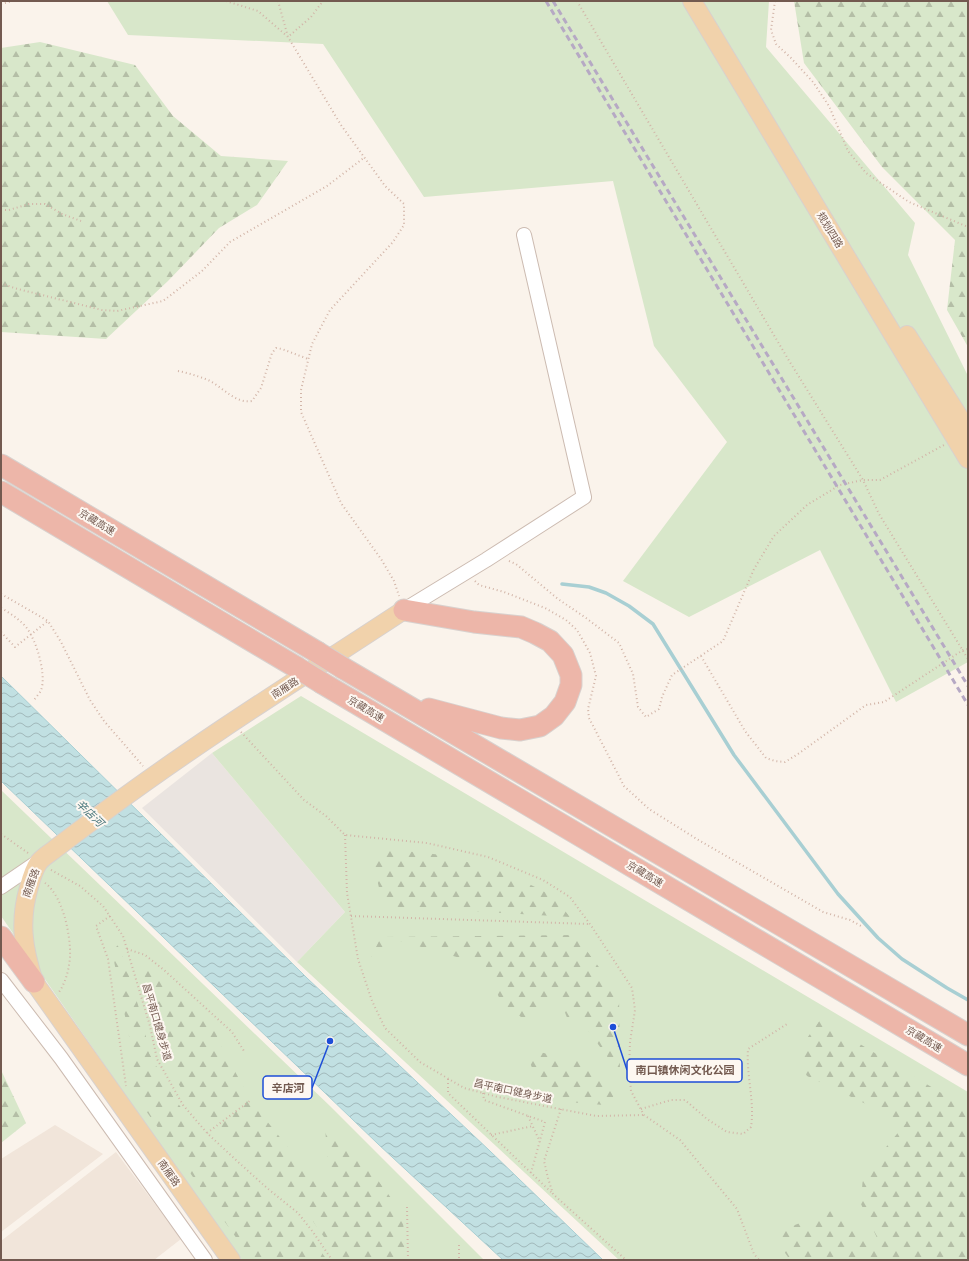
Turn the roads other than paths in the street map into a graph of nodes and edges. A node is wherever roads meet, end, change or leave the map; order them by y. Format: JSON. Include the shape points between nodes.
{"nodes":[{"id":1,"x":692,"y":1,"type":"edge"},
{"id":2,"x":706,"y":1,"type":"edge"},
{"id":3,"x":524,"y":235,"type":"dead end"},
{"id":4,"x":962,"y":435,"type":"edge"},
{"id":5,"x":968,"y":459,"type":"edge"},
{"id":6,"x":1,"y":465,"type":"edge"},
{"id":7,"x":1,"y":492,"type":"edge"},
{"id":8,"x":404,"y":610,"type":"junction"},
{"id":9,"x":398,"y":700,"type":"junction"},
{"id":10,"x":36,"y":867,"type":"junction"},
{"id":11,"x":1,"y":888,"type":"edge"},
{"id":12,"x":1,"y":937,"type":"edge"},
{"id":13,"x":1,"y":980,"type":"edge"},
{"id":14,"x":34,"y":982,"type":"junction"},
{"id":15,"x":968,"y":1035,"type":"edge"},
{"id":16,"x":968,"y":1065,"type":"edge"},
{"id":17,"x":204,"y":1260,"type":"edge"},
{"id":18,"x":231,"y":1260,"type":"edge"}],
"edges":[{"from":1,"to":4,"type":"main road","name":"规划四路"},
{"from":2,"to":4,"type":"main road","name":"规划四路","via":[[910,340]]},
{"from":3,"to":8,"type":"street","via":[[584,497]]},
{"from":4,"to":5,"type":"main road","name":"规划四路"},
{"from":6,"to":9,"type":"highway","name":"京藏高速","bridge":true},
{"from":7,"to":16,"type":"highway","name":"京藏高速","bridge":true},
{"from":8,"to":9,"type":"highway","via":[[521,627],[550,641],[563,655],[571,675],[565,702],[554,716],[540,726],[520,730],[501,728]]},
{"from":8,"to":10,"type":"main road","name":"南雁路","via":[[232,722],[135,789],[64,841]]},
{"from":9,"to":15,"type":"highway"},
{"from":10,"to":11,"type":"street"},
{"from":10,"to":14,"type":"main road","name":"南雁路","via":[[24,905],[22,926],[28,964]]},
{"from":12,"to":14,"type":"highway"},
{"from":13,"to":17,"type":"street","via":[[61,1058]]},
{"from":14,"to":18,"type":"main road","name":"南雁路"}]}
